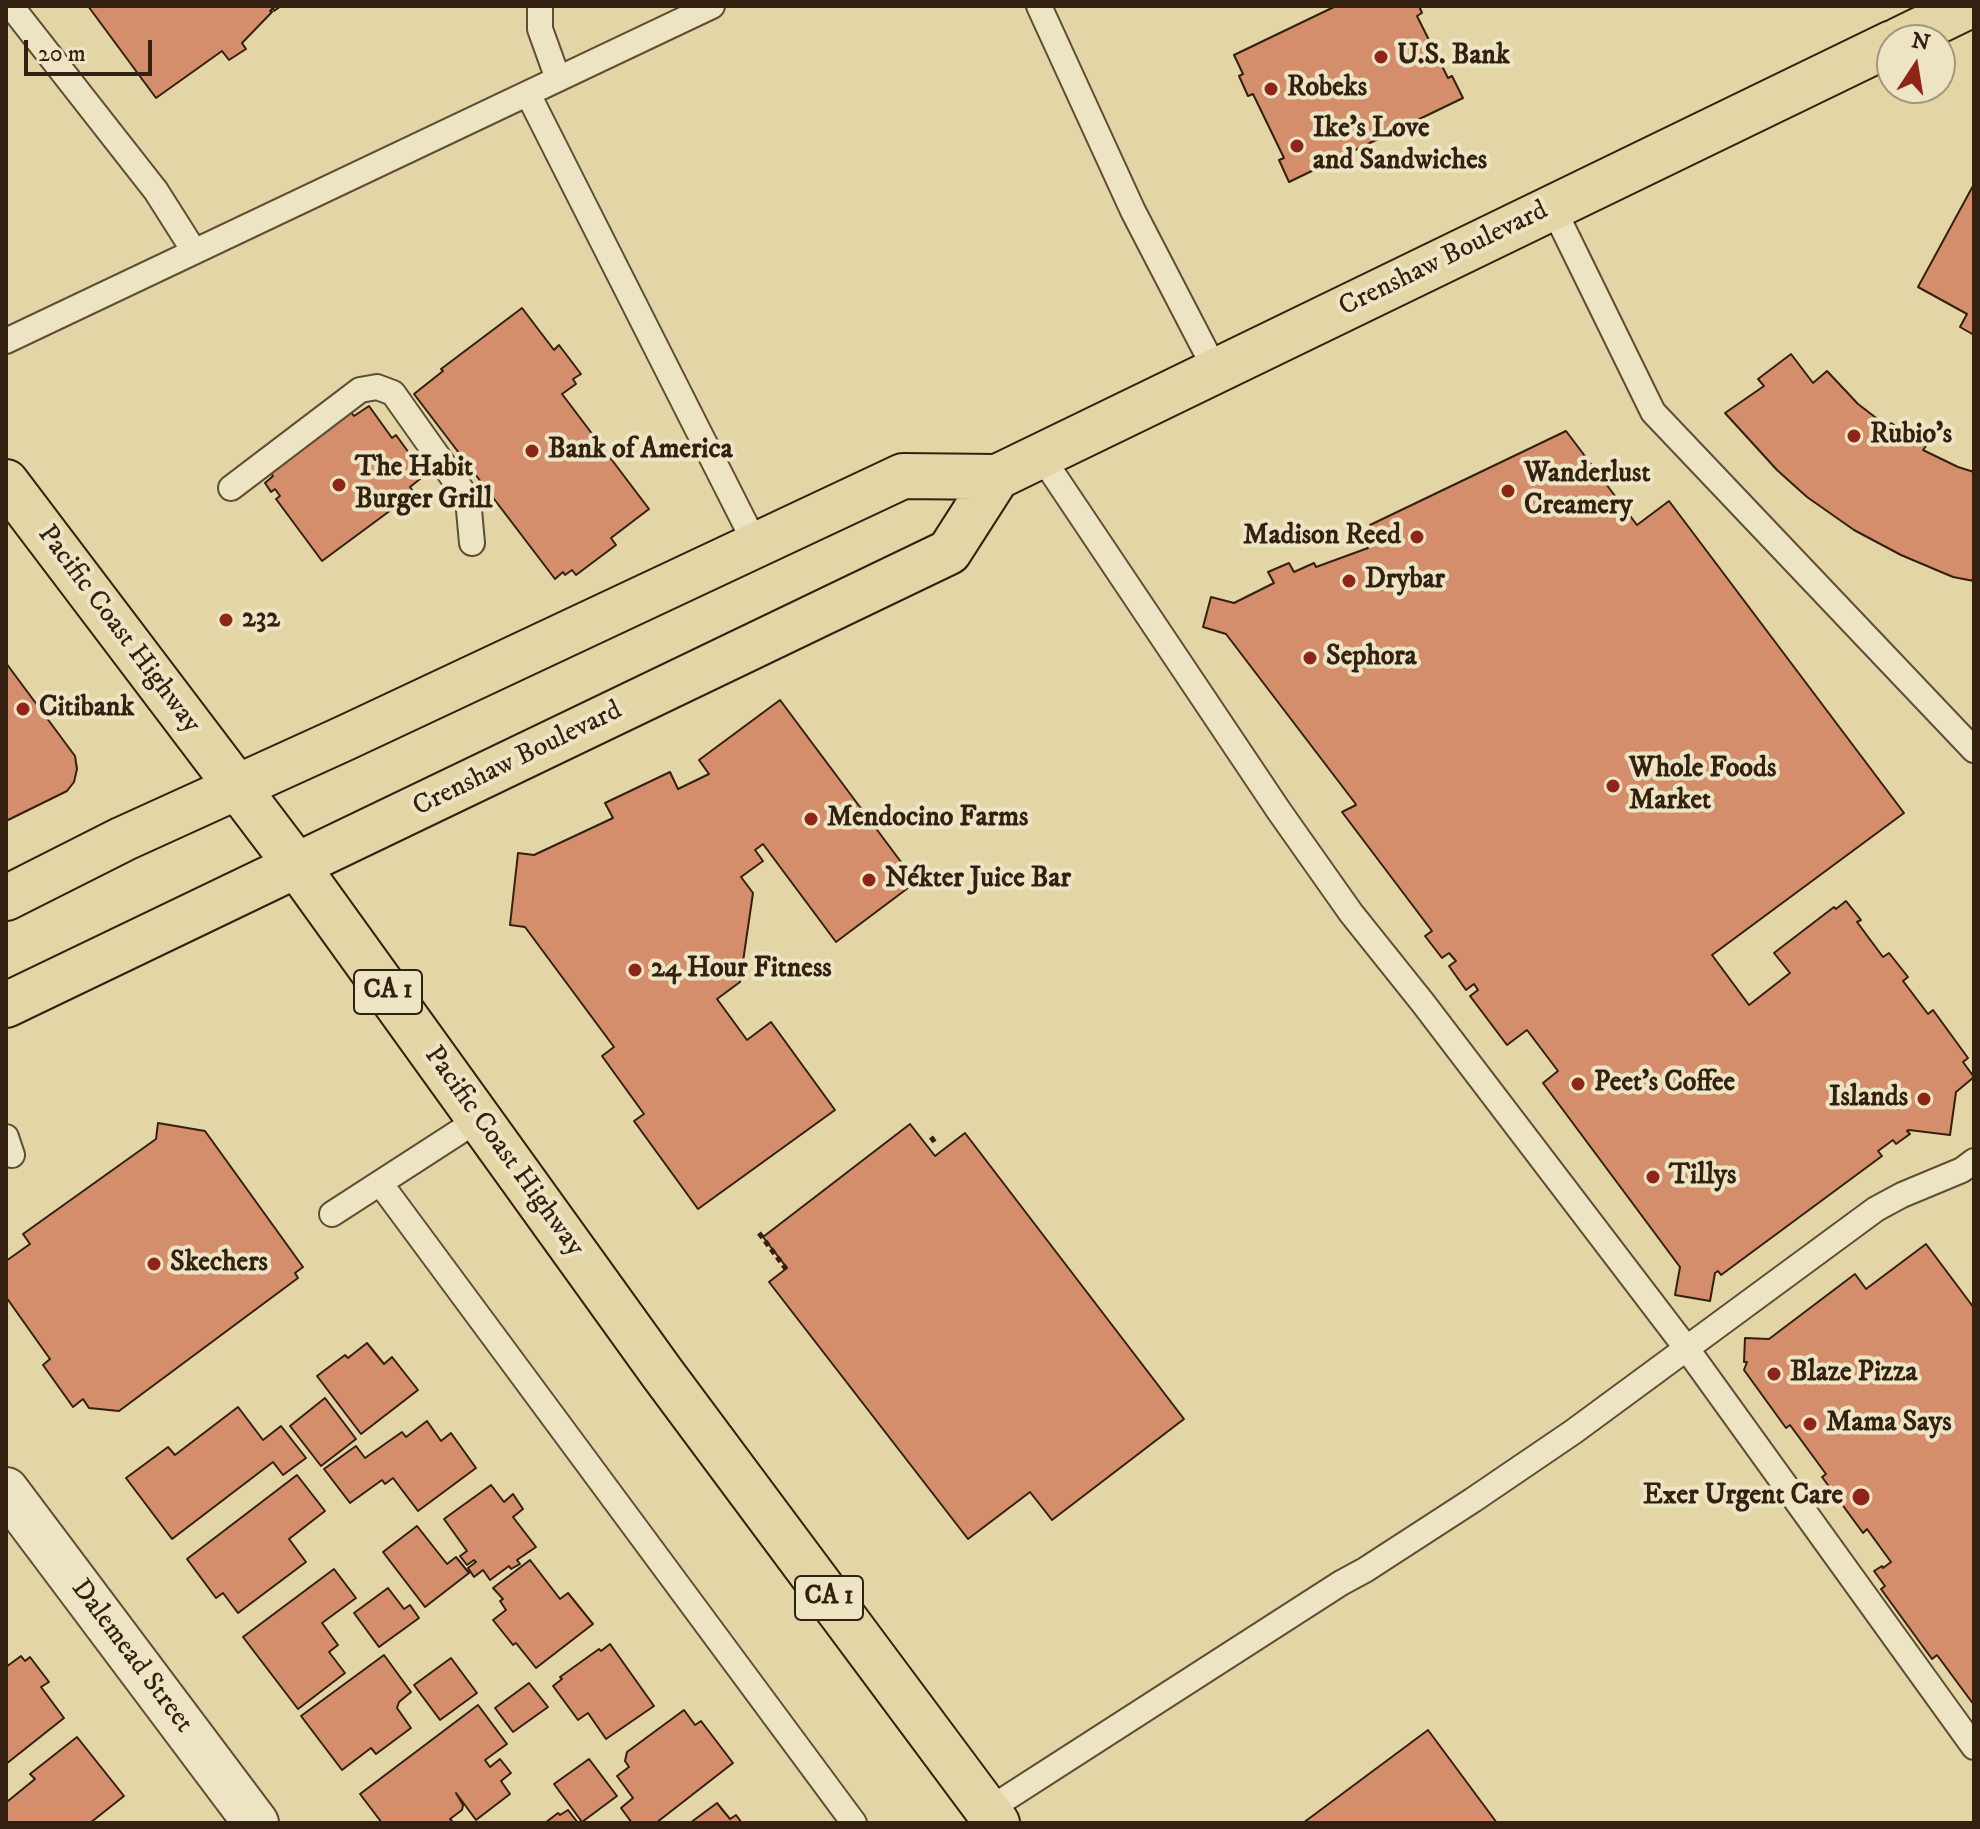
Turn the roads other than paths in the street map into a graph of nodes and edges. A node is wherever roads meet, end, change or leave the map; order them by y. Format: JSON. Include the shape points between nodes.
{"nodes":[{"id":1,"x":11,"y":6,"type":"edge"},
{"id":2,"x":540,"y":6,"type":"edge"},
{"id":3,"x":712,"y":6,"type":"edge"},
{"id":4,"x":1039,"y":6,"type":"edge"},
{"id":5,"x":1969,"y":6,"type":"edge"},
{"id":6,"x":1932,"y":24,"type":"edge"},
{"id":7,"x":1876,"y":51,"type":"edge"},
{"id":8,"x":558,"y":79,"type":"junction"},
{"id":9,"x":528,"y":94,"type":"junction"},
{"id":10,"x":1553,"y":208,"type":"junction"},
{"id":11,"x":194,"y":251,"type":"junction"},
{"id":12,"x":6,"y":341,"type":"edge"},
{"id":13,"x":1216,"y":371,"type":"junction"},
{"id":14,"x":1041,"y":456,"type":"junction"},
{"id":15,"x":997,"y":477,"type":"junction"},
{"id":16,"x":6,"y":482,"type":"edge"},
{"id":17,"x":231,"y":488,"type":"dead end"},
{"id":18,"x":472,"y":543,"type":"dead end"},
{"id":19,"x":756,"y":545,"type":"junction"},
{"id":20,"x":1974,"y":750,"type":"edge"},
{"id":21,"x":237,"y":787,"type":"junction"},
{"id":22,"x":297,"y":866,"type":"junction"},
{"id":23,"x":6,"y":898,"type":"edge"},
{"id":24,"x":6,"y":1005,"type":"edge"},
{"id":25,"x":479,"y":1119,"type":"junction"},
{"id":26,"x":1974,"y":1161,"type":"edge"},
{"id":27,"x":380,"y":1183,"type":"junction"},
{"id":28,"x":332,"y":1214,"type":"dead end"},
{"id":29,"x":1687,"y":1349,"type":"junction"},
{"id":30,"x":6,"y":1490,"type":"edge"},
{"id":31,"x":1974,"y":1747,"type":"edge"},
{"id":32,"x":992,"y":1816,"type":"edge"},
{"id":33,"x":256,"y":1823,"type":"edge"},
{"id":34,"x":854,"y":1823,"type":"edge"}],
"edges":[{"from":1,"to":11,"type":"lane","via":[[156,191]]},
{"from":2,"to":8,"type":"lane","via":[[540,29]]},
{"from":3,"to":8,"type":"lane"},
{"from":4,"to":13,"type":"lane","via":[[1133,211]]},
{"from":5,"to":6,"type":"main road"},
{"from":7,"to":10,"type":"main road","name":"Crenshaw Boulevard"},
{"from":8,"to":9,"type":"lane"},
{"from":9,"to":11,"type":"lane"},
{"from":9,"to":19,"type":"lane"},
{"from":10,"to":13,"type":"main road","name":"Crenshaw Boulevard"},
{"from":10,"to":20,"type":"lane","via":[[1653,412]]},
{"from":11,"to":12,"type":"lane"},
{"from":13,"to":14,"type":"main road","name":"Crenshaw Boulevard"},
{"from":14,"to":15,"type":"main road","name":"Crenshaw Boulevard"},
{"from":14,"to":29,"type":"lane","via":[[1351,913]]},
{"from":15,"to":19,"type":"main road","name":"Crenshaw Boulevard","via":[[903,476]]},
{"from":15,"to":22,"type":"main road","name":"Crenshaw Boulevard","via":[[949,552]]},
{"from":16,"to":21,"type":"main road","name":"Pacific Coast Highway","number":"CA 1"},
{"from":17,"to":18,"type":"lane","via":[[360,390],[377,387],[393,393],[468,499]]},
{"from":19,"to":21,"type":"main road","name":"Crenshaw Boulevard"},
{"from":21,"to":22,"type":"main road","name":"Pacific Coast Highway","number":"CA 1"},
{"from":21,"to":23,"type":"main road","name":"Crenshaw Boulevard"},
{"from":22,"to":24,"type":"main road","name":"Crenshaw Boulevard"},
{"from":22,"to":25,"type":"main road","name":"Pacific Coast Highway","number":"CA 1"},
{"from":25,"to":27,"type":"lane"},
{"from":25,"to":32,"type":"main road","name":"Pacific Coast Highway","number":"CA 1"},
{"from":26,"to":29,"type":"lane","via":[[1876,1209]]},
{"from":27,"to":28,"type":"lane"},
{"from":27,"to":34,"type":"lane"},
{"from":29,"to":31,"type":"lane"},
{"from":29,"to":32,"type":"lane","via":[[1461,1508]]},
{"from":30,"to":33,"type":"street","name":"Dalemead Street"}]}
